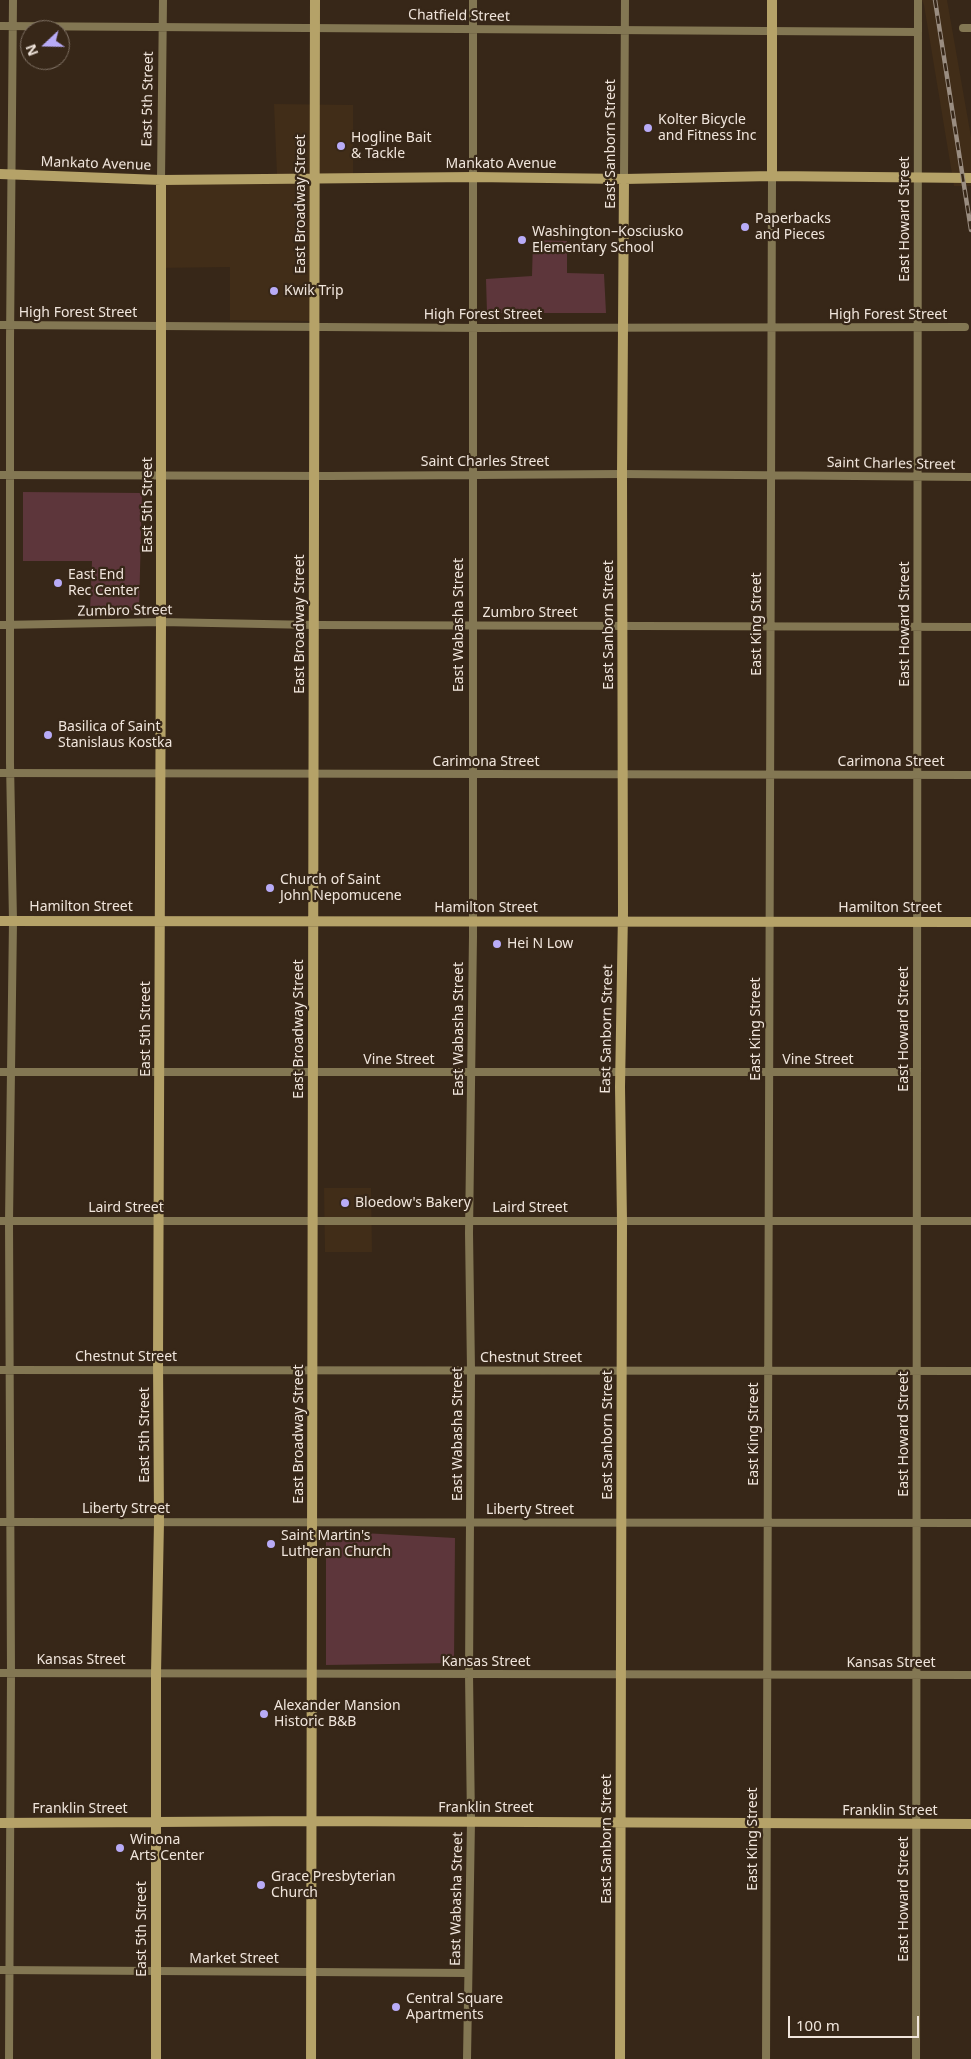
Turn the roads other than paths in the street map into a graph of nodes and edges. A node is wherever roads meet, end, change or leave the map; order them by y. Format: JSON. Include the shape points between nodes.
{"nodes":[{"id":1,"x":13,"y":0,"type":"edge"},
{"id":2,"x":163,"y":0,"type":"edge"},
{"id":3,"x":315,"y":0,"type":"edge"},
{"id":4,"x":473,"y":0,"type":"edge"},
{"id":5,"x":625,"y":0,"type":"edge"},
{"id":6,"x":772,"y":0,"type":"edge"},
{"id":7,"x":918,"y":0,"type":"edge"},
{"id":8,"x":0,"y":26,"type":"edge"},
{"id":9,"x":14,"y":26,"type":"junction"},
{"id":10,"x":163,"y":27,"type":"junction"},
{"id":11,"x":315,"y":28,"type":"junction"},
{"id":12,"x":472,"y":28,"type":"junction"},
{"id":13,"x":772,"y":30,"type":"junction"},
{"id":14,"x":626,"y":31,"type":"junction"},
{"id":15,"x":918,"y":32,"type":"junction"},
{"id":16,"x":0,"y":174,"type":"edge"},
{"id":17,"x":12,"y":174,"type":"junction"},
{"id":18,"x":772,"y":176,"type":"junction"},
{"id":19,"x":473,"y":178,"type":"junction"},
{"id":20,"x":971,"y":178,"type":"edge"},
{"id":21,"x":315,"y":179,"type":"junction"},
{"id":22,"x":624,"y":179,"type":"junction"},
{"id":23,"x":918,"y":179,"type":"junction"},
{"id":24,"x":161,"y":180,"type":"junction"},
{"id":25,"x":0,"y":325,"type":"edge"},
{"id":26,"x":11,"y":325,"type":"junction"},
{"id":27,"x":160,"y":326,"type":"junction"},
{"id":28,"x":315,"y":327,"type":"junction"},
{"id":29,"x":623,"y":327,"type":"junction"},
{"id":30,"x":771,"y":327,"type":"junction"},
{"id":31,"x":918,"y":327,"type":"junction"},
{"id":32,"x":965,"y":327,"type":"dead end"},
{"id":33,"x":472,"y":328,"type":"junction"},
{"id":34,"x":472,"y":474,"type":"junction"},
{"id":35,"x":622,"y":474,"type":"junction"},
{"id":36,"x":0,"y":475,"type":"edge"},
{"id":37,"x":12,"y":475,"type":"junction"},
{"id":38,"x":161,"y":475,"type":"junction"},
{"id":39,"x":771,"y":475,"type":"junction"},
{"id":40,"x":314,"y":476,"type":"junction"},
{"id":41,"x":918,"y":476,"type":"junction"},
{"id":42,"x":971,"y":477,"type":"edge"},
{"id":43,"x":162,"y":622,"type":"junction"},
{"id":44,"x":0,"y":625,"type":"edge"},
{"id":45,"x":11,"y":625,"type":"junction"},
{"id":46,"x":314,"y":625,"type":"junction"},
{"id":47,"x":471,"y":625,"type":"junction"},
{"id":48,"x":624,"y":625,"type":"junction"},
{"id":49,"x":770,"y":626,"type":"junction"},
{"id":50,"x":917,"y":626,"type":"junction"},
{"id":51,"x":971,"y":627,"type":"edge"},
{"id":52,"x":0,"y":773,"type":"edge"},
{"id":53,"x":11,"y":773,"type":"junction"},
{"id":54,"x":161,"y":773,"type":"junction"},
{"id":55,"x":471,"y":774,"type":"junction"},
{"id":56,"x":314,"y":775,"type":"junction"},
{"id":57,"x":770,"y":775,"type":"junction"},
{"id":58,"x":971,"y":775,"type":"edge"},
{"id":59,"x":623,"y":776,"type":"junction"},
{"id":60,"x":917,"y":776,"type":"junction"},
{"id":61,"x":0,"y":921,"type":"edge"},
{"id":62,"x":13,"y":921,"type":"junction"},
{"id":63,"x":161,"y":921,"type":"junction"},
{"id":64,"x":313,"y":922,"type":"junction"},
{"id":65,"x":472,"y":922,"type":"junction"},
{"id":66,"x":623,"y":922,"type":"junction"},
{"id":67,"x":770,"y":922,"type":"junction"},
{"id":68,"x":917,"y":922,"type":"junction"},
{"id":69,"x":971,"y":922,"type":"edge"},
{"id":70,"x":0,"y":1072,"type":"edge"},
{"id":71,"x":12,"y":1072,"type":"junction"},
{"id":72,"x":160,"y":1072,"type":"junction"},
{"id":73,"x":313,"y":1072,"type":"junction"},
{"id":74,"x":472,"y":1072,"type":"junction"},
{"id":75,"x":620,"y":1072,"type":"junction"},
{"id":76,"x":769,"y":1072,"type":"junction"},
{"id":77,"x":917,"y":1072,"type":"junction"},
{"id":78,"x":0,"y":1221,"type":"edge"},
{"id":79,"x":10,"y":1221,"type":"junction"},
{"id":80,"x":160,"y":1221,"type":"junction"},
{"id":81,"x":313,"y":1221,"type":"junction"},
{"id":82,"x":470,"y":1221,"type":"junction"},
{"id":83,"x":622,"y":1221,"type":"junction"},
{"id":84,"x":769,"y":1221,"type":"junction"},
{"id":85,"x":917,"y":1221,"type":"junction"},
{"id":86,"x":971,"y":1221,"type":"edge"},
{"id":87,"x":0,"y":1370,"type":"edge"},
{"id":88,"x":11,"y":1370,"type":"junction"},
{"id":89,"x":158,"y":1370,"type":"junction"},
{"id":90,"x":312,"y":1370,"type":"junction"},
{"id":91,"x":471,"y":1370,"type":"junction"},
{"id":92,"x":621,"y":1370,"type":"junction"},
{"id":93,"x":768,"y":1371,"type":"junction"},
{"id":94,"x":916,"y":1371,"type":"junction"},
{"id":95,"x":971,"y":1371,"type":"edge"},
{"id":96,"x":0,"y":1522,"type":"edge"},
{"id":97,"x":11,"y":1522,"type":"junction"},
{"id":98,"x":159,"y":1522,"type":"junction"},
{"id":99,"x":312,"y":1522,"type":"junction"},
{"id":100,"x":470,"y":1522,"type":"junction"},
{"id":101,"x":622,"y":1522,"type":"junction"},
{"id":102,"x":768,"y":1522,"type":"junction"},
{"id":103,"x":916,"y":1522,"type":"junction"},
{"id":104,"x":971,"y":1523,"type":"edge"},
{"id":105,"x":0,"y":1673,"type":"edge"},
{"id":106,"x":11,"y":1673,"type":"junction"},
{"id":107,"x":156,"y":1673,"type":"junction"},
{"id":108,"x":312,"y":1674,"type":"junction"},
{"id":109,"x":469,"y":1674,"type":"junction"},
{"id":110,"x":620,"y":1674,"type":"junction"},
{"id":111,"x":767,"y":1675,"type":"junction"},
{"id":112,"x":916,"y":1675,"type":"junction"},
{"id":113,"x":971,"y":1675,"type":"edge"},
{"id":114,"x":312,"y":1821,"type":"junction"},
{"id":115,"x":156,"y":1822,"type":"junction"},
{"id":116,"x":471,"y":1822,"type":"junction"},
{"id":117,"x":4,"y":1823,"type":"edge"},
{"id":118,"x":621,"y":1823,"type":"junction"},
{"id":119,"x":767,"y":1824,"type":"junction"},
{"id":120,"x":971,"y":1824,"type":"edge"},
{"id":121,"x":916,"y":1825,"type":"junction"},
{"id":122,"x":0,"y":1970,"type":"edge"},
{"id":123,"x":10,"y":1970,"type":"junction"},
{"id":124,"x":155,"y":1972,"type":"junction"},
{"id":125,"x":311,"y":1972,"type":"junction"},
{"id":126,"x":468,"y":1973,"type":"junction"},
{"id":127,"x":9,"y":2059,"type":"edge"},
{"id":128,"x":156,"y":2059,"type":"edge"},
{"id":129,"x":311,"y":2059,"type":"edge"},
{"id":130,"x":467,"y":2059,"type":"edge"},
{"id":131,"x":620,"y":2059,"type":"edge"},
{"id":132,"x":766,"y":2059,"type":"edge"},
{"id":133,"x":916,"y":2059,"type":"edge"}],
"edges":[{"from":1,"to":9,"type":"street"},
{"from":2,"to":10,"type":"street","name":"East 5th Street"},
{"from":3,"to":11,"type":"street","name":"East Broadway Street"},
{"from":4,"to":12,"type":"street","name":"East Wabasha Street"},
{"from":5,"to":14,"type":"street","name":"East Sanborn Street"},
{"from":6,"to":13,"type":"street","name":"East King Street"},
{"from":7,"to":15,"type":"street","name":"East Howard Street"},
{"from":8,"to":9,"type":"street","name":"Chatfield Street"},
{"from":9,"to":10,"type":"street","name":"Chatfield Street"},
{"from":9,"to":17,"type":"street"},
{"from":10,"to":11,"type":"street","name":"Chatfield Street"},
{"from":10,"to":24,"type":"street","name":"East 5th Street"},
{"from":11,"to":12,"type":"street","name":"Chatfield Street"},
{"from":11,"to":21,"type":"street","name":"East Broadway Street"},
{"from":12,"to":14,"type":"street","name":"Chatfield Street"},
{"from":12,"to":19,"type":"street","name":"East Wabasha Street"},
{"from":13,"to":14,"type":"street","name":"Chatfield Street"},
{"from":13,"to":15,"type":"street","name":"Chatfield Street"},
{"from":13,"to":18,"type":"street","name":"East King Street"},
{"from":14,"to":22,"type":"street","name":"East Sanborn Street"},
{"from":15,"to":23,"type":"street","name":"East Howard Street"},
{"from":16,"to":17,"type":"street","name":"Mankato Avenue"},
{"from":17,"to":24,"type":"street","name":"Mankato Avenue"},
{"from":17,"to":26,"type":"street"},
{"from":18,"to":22,"type":"street","name":"Mankato Avenue"},
{"from":18,"to":23,"type":"street","name":"Mankato Avenue"},
{"from":18,"to":30,"type":"street","name":"East King Street"},
{"from":19,"to":21,"type":"street","name":"Mankato Avenue"},
{"from":19,"to":22,"type":"street","name":"Mankato Avenue"},
{"from":19,"to":33,"type":"street","name":"East Wabasha Street"},
{"from":20,"to":23,"type":"street","name":"Mankato Avenue"},
{"from":21,"to":24,"type":"street","name":"Mankato Avenue"},
{"from":21,"to":28,"type":"street","name":"East Broadway Street"},
{"from":22,"to":29,"type":"street","name":"East Sanborn Street"},
{"from":23,"to":31,"type":"street","name":"East Howard Street"},
{"from":24,"to":27,"type":"street","name":"East 5th Street"},
{"from":25,"to":26,"type":"street","name":"High Forest Street"},
{"from":26,"to":27,"type":"street","name":"High Forest Street"},
{"from":26,"to":37,"type":"street"},
{"from":27,"to":28,"type":"street","name":"High Forest Street"},
{"from":27,"to":38,"type":"street","name":"East 5th Street"},
{"from":28,"to":33,"type":"street","name":"High Forest Street"},
{"from":28,"to":40,"type":"street","name":"East Broadway Street"},
{"from":29,"to":30,"type":"street","name":"High Forest Street"},
{"from":29,"to":33,"type":"street","name":"High Forest Street"},
{"from":29,"to":35,"type":"street","name":"East Sanborn Street"},
{"from":30,"to":31,"type":"street","name":"High Forest Street"},
{"from":30,"to":39,"type":"street","name":"East King Street"},
{"from":31,"to":32,"type":"street","name":"High Forest Street"},
{"from":31,"to":41,"type":"street","name":"East Howard Street"},
{"from":33,"to":34,"type":"street","name":"East Wabasha Street"},
{"from":34,"to":35,"type":"street","name":"Saint Charles Street"},
{"from":34,"to":40,"type":"street","name":"Saint Charles Street"},
{"from":34,"to":47,"type":"street","name":"East Wabasha Street"},
{"from":35,"to":39,"type":"street","name":"Saint Charles Street"},
{"from":35,"to":48,"type":"street","name":"East Sanborn Street"},
{"from":36,"to":37,"type":"street","name":"Saint Charles Street"},
{"from":37,"to":38,"type":"street","name":"Saint Charles Street"},
{"from":37,"to":45,"type":"street"},
{"from":38,"to":40,"type":"street","name":"Saint Charles Street"},
{"from":38,"to":43,"type":"street","name":"East 5th Street"},
{"from":39,"to":41,"type":"street","name":"Saint Charles Street"},
{"from":39,"to":49,"type":"street","name":"East King Street"},
{"from":40,"to":46,"type":"street","name":"East Broadway Street"},
{"from":41,"to":42,"type":"street","name":"Saint Charles Street"},
{"from":41,"to":50,"type":"street","name":"East Howard Street"},
{"from":43,"to":45,"type":"street","name":"Zumbro Street"},
{"from":43,"to":46,"type":"street","name":"Zumbro Street"},
{"from":43,"to":54,"type":"street","name":"East 5th Street"},
{"from":44,"to":45,"type":"street","name":"Zumbro Street"},
{"from":45,"to":53,"type":"street"},
{"from":46,"to":47,"type":"street","name":"Zumbro Street"},
{"from":46,"to":56,"type":"street","name":"East Broadway Street"},
{"from":47,"to":48,"type":"street","name":"Zumbro Street"},
{"from":47,"to":55,"type":"street","name":"East Wabasha Street"},
{"from":48,"to":49,"type":"street","name":"Zumbro Street"},
{"from":48,"to":59,"type":"street","name":"East Sanborn Street"},
{"from":49,"to":50,"type":"street","name":"Zumbro Street"},
{"from":49,"to":57,"type":"street","name":"East King Street"},
{"from":50,"to":51,"type":"street","name":"Zumbro Street"},
{"from":50,"to":60,"type":"street","name":"East Howard Street"},
{"from":52,"to":53,"type":"street","name":"Carimona Street"},
{"from":53,"to":54,"type":"street","name":"Carimona Street"},
{"from":53,"to":62,"type":"street"},
{"from":54,"to":56,"type":"street","name":"Carimona Street"},
{"from":54,"to":63,"type":"street","name":"East 5th Street"},
{"from":55,"to":56,"type":"street","name":"Carimona Street"},
{"from":55,"to":59,"type":"street","name":"Carimona Street"},
{"from":55,"to":65,"type":"street","name":"East Wabasha Street"},
{"from":56,"to":64,"type":"street","name":"East Broadway Street"},
{"from":57,"to":59,"type":"street","name":"Carimona Street"},
{"from":57,"to":60,"type":"street","name":"Carimona Street"},
{"from":57,"to":67,"type":"street","name":"East King Street"},
{"from":58,"to":60,"type":"street","name":"Carimona Street"},
{"from":59,"to":66,"type":"street","name":"East Sanborn Street"},
{"from":60,"to":68,"type":"street","name":"East Howard Street"},
{"from":61,"to":62,"type":"street","name":"Hamilton Street"},
{"from":62,"to":63,"type":"street","name":"Hamilton Street"},
{"from":62,"to":71,"type":"street"},
{"from":63,"to":64,"type":"street","name":"Hamilton Street"},
{"from":63,"to":72,"type":"street","name":"East 5th Street"},
{"from":64,"to":65,"type":"street","name":"Hamilton Street"},
{"from":64,"to":73,"type":"street","name":"East Broadway Street"},
{"from":65,"to":66,"type":"street","name":"Hamilton Street"},
{"from":65,"to":74,"type":"street","name":"East Wabasha Street"},
{"from":66,"to":67,"type":"street","name":"Hamilton Street"},
{"from":66,"to":75,"type":"street","name":"East Sanborn Street"},
{"from":67,"to":68,"type":"street","name":"Hamilton Street"},
{"from":67,"to":76,"type":"street","name":"East King Street"},
{"from":68,"to":69,"type":"street","name":"Hamilton Street"},
{"from":68,"to":77,"type":"street","name":"East Howard Street"},
{"from":70,"to":71,"type":"street","name":"Vine Street"},
{"from":71,"to":72,"type":"street","name":"Vine Street"},
{"from":71,"to":79,"type":"street"},
{"from":72,"to":73,"type":"street","name":"Vine Street"},
{"from":72,"to":80,"type":"street","name":"East 5th Street"},
{"from":73,"to":74,"type":"street","name":"Vine Street"},
{"from":73,"to":81,"type":"street","name":"East Broadway Street"},
{"from":74,"to":75,"type":"street","name":"Vine Street"},
{"from":74,"to":82,"type":"street","name":"East Wabasha Street"},
{"from":75,"to":76,"type":"street","name":"Vine Street"},
{"from":75,"to":83,"type":"street","name":"East Sanborn Street"},
{"from":76,"to":77,"type":"street","name":"Vine Street"},
{"from":76,"to":84,"type":"street","name":"East King Street"},
{"from":77,"to":85,"type":"street","name":"East Howard Street"},
{"from":78,"to":79,"type":"street","name":"Laird Street"},
{"from":79,"to":80,"type":"street","name":"Laird Street"},
{"from":79,"to":88,"type":"street"},
{"from":80,"to":81,"type":"street","name":"Laird Street"},
{"from":80,"to":89,"type":"street","name":"East 5th Street"},
{"from":81,"to":82,"type":"street","name":"Laird Street"},
{"from":81,"to":90,"type":"street","name":"East Broadway Street"},
{"from":82,"to":83,"type":"street","name":"Laird Street"},
{"from":82,"to":91,"type":"street","name":"East Wabasha Street"},
{"from":83,"to":84,"type":"street","name":"Laird Street"},
{"from":83,"to":92,"type":"street","name":"East Sanborn Street"},
{"from":84,"to":85,"type":"street","name":"Laird Street"},
{"from":84,"to":93,"type":"street","name":"East King Street"},
{"from":85,"to":86,"type":"street","name":"Laird Street"},
{"from":85,"to":94,"type":"street","name":"East Howard Street"},
{"from":87,"to":88,"type":"street","name":"Chestnut Street"},
{"from":88,"to":89,"type":"street","name":"Chestnut Street"},
{"from":88,"to":97,"type":"street"},
{"from":89,"to":90,"type":"street","name":"Chestnut Street"},
{"from":89,"to":98,"type":"street","name":"East 5th Street"},
{"from":90,"to":91,"type":"street","name":"Chestnut Street"},
{"from":90,"to":99,"type":"street","name":"East Broadway Street"},
{"from":91,"to":92,"type":"street","name":"Chestnut Street"},
{"from":91,"to":100,"type":"street","name":"East Wabasha Street"},
{"from":92,"to":93,"type":"street","name":"Chestnut Street"},
{"from":92,"to":101,"type":"street","name":"East Sanborn Street"},
{"from":93,"to":94,"type":"street","name":"Chestnut Street"},
{"from":93,"to":102,"type":"street","name":"East King Street"},
{"from":94,"to":95,"type":"street","name":"Chestnut Street"},
{"from":94,"to":103,"type":"street","name":"East Howard Street"},
{"from":96,"to":97,"type":"street","name":"Liberty Street"},
{"from":97,"to":98,"type":"street","name":"Liberty Street"},
{"from":97,"to":106,"type":"street"},
{"from":98,"to":99,"type":"street","name":"Liberty Street"},
{"from":98,"to":107,"type":"street","name":"East 5th Street"},
{"from":99,"to":100,"type":"street","name":"Liberty Street"},
{"from":99,"to":108,"type":"street","name":"East Broadway Street"},
{"from":100,"to":101,"type":"street","name":"Liberty Street"},
{"from":100,"to":109,"type":"street","name":"East Wabasha Street"},
{"from":101,"to":102,"type":"street","name":"Liberty Street"},
{"from":101,"to":110,"type":"street","name":"East Sanborn Street"},
{"from":102,"to":103,"type":"street","name":"Liberty Street"},
{"from":102,"to":111,"type":"street","name":"East King Street"},
{"from":103,"to":104,"type":"street","name":"Liberty Street"},
{"from":103,"to":112,"type":"street","name":"East Howard Street"},
{"from":105,"to":106,"type":"street","name":"Kansas Street"},
{"from":106,"to":107,"type":"street","name":"Kansas Street"},
{"from":106,"to":117,"type":"street"},
{"from":107,"to":108,"type":"street","name":"Kansas Street"},
{"from":107,"to":115,"type":"street","name":"East 5th Street"},
{"from":108,"to":109,"type":"street","name":"Kansas Street"},
{"from":108,"to":114,"type":"street","name":"East Broadway Street"},
{"from":109,"to":110,"type":"street","name":"Kansas Street"},
{"from":109,"to":116,"type":"street","name":"East Wabasha Street"},
{"from":110,"to":111,"type":"street","name":"Kansas Street"},
{"from":110,"to":118,"type":"street","name":"East Sanborn Street"},
{"from":111,"to":112,"type":"street","name":"Kansas Street"},
{"from":111,"to":119,"type":"street","name":"East King Street"},
{"from":112,"to":113,"type":"street","name":"Kansas Street"},
{"from":112,"to":121,"type":"street","name":"East Howard Street"},
{"from":114,"to":115,"type":"street","name":"Franklin Street"},
{"from":114,"to":116,"type":"street","name":"Franklin Street"},
{"from":114,"to":125,"type":"street","name":"East Broadway Street"},
{"from":115,"to":117,"type":"street","name":"Franklin Street"},
{"from":115,"to":124,"type":"street","name":"East 5th Street"},
{"from":116,"to":118,"type":"street","name":"Franklin Street"},
{"from":116,"to":126,"type":"street","name":"East Wabasha Street"},
{"from":117,"to":123,"type":"street"},
{"from":118,"to":119,"type":"street","name":"Franklin Street"},
{"from":118,"to":131,"type":"street","name":"East Sanborn Street"},
{"from":119,"to":121,"type":"street","name":"Franklin Street"},
{"from":119,"to":132,"type":"street","name":"East King Street"},
{"from":120,"to":121,"type":"street","name":"Franklin Street"},
{"from":121,"to":133,"type":"street","name":"East Howard Street"},
{"from":122,"to":123,"type":"street","name":"Market Street"},
{"from":123,"to":124,"type":"street","name":"Market Street"},
{"from":123,"to":127,"type":"street"},
{"from":124,"to":125,"type":"street","name":"Market Street"},
{"from":124,"to":128,"type":"street","name":"East 5th Street"},
{"from":125,"to":126,"type":"street","name":"Market Street"},
{"from":125,"to":129,"type":"street","name":"East Broadway Street"},
{"from":126,"to":130,"type":"street","name":"East Wabasha Street"}]}
